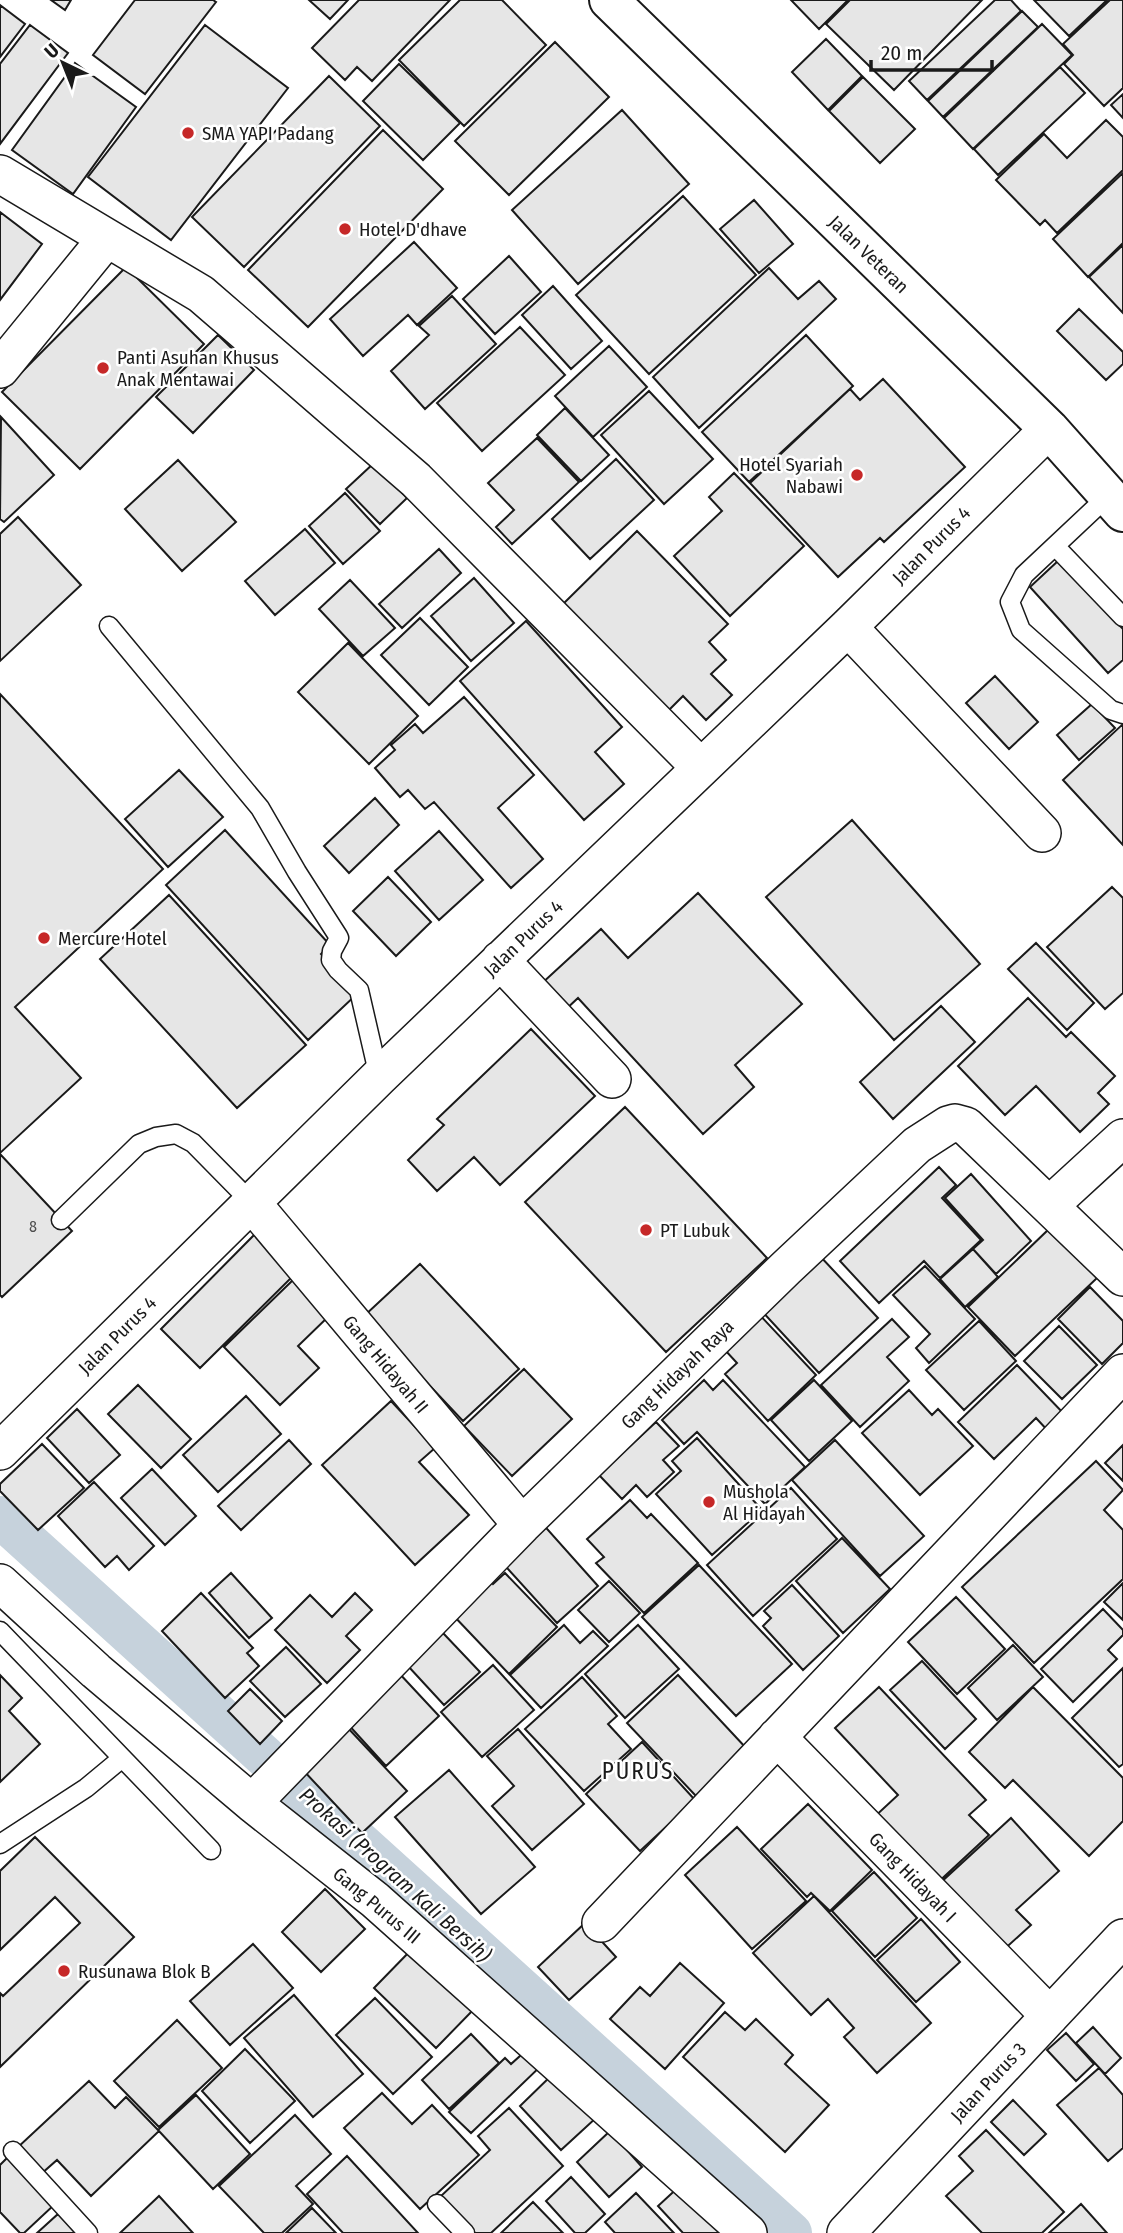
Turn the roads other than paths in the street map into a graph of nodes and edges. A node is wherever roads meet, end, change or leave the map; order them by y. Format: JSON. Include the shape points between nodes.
{"nodes":[{"id":1,"x":611,"y":1,"type":"edge"},
{"id":2,"x":0,"y":174,"type":"edge"},
{"id":3,"x":107,"y":238,"type":"junction"},
{"id":4,"x":0,"y":369,"type":"edge"},
{"id":5,"x":1049,"y":429,"type":"junction"},
{"id":6,"x":1116,"y":504,"type":"edge"},
{"id":7,"x":1055,"y":546,"type":"junction"},
{"id":8,"x":1123,"y":617,"type":"edge"},
{"id":9,"x":109,"y":626,"type":"dead end"},
{"id":10,"x":848,"y":627,"type":"junction"},
{"id":11,"x":1123,"y":714,"type":"edge"},
{"id":12,"x":700,"y":767,"type":"junction"},
{"id":13,"x":1042,"y":833,"type":"dead end"},
{"id":14,"x":500,"y":960,"type":"junction"},
{"id":15,"x":379,"y":1077,"type":"junction"},
{"id":16,"x":612,"y":1079,"type":"dead end"},
{"id":17,"x":1123,"y":1138,"type":"edge"},
{"id":18,"x":251,"y":1202,"type":"junction"},
{"id":19,"x":1050,"y":1205,"type":"junction"},
{"id":20,"x":61,"y":1220,"type":"dead end"},
{"id":21,"x":1123,"y":1277,"type":"edge"},
{"id":22,"x":1123,"y":1373,"type":"edge"},
{"id":23,"x":0,"y":1451,"type":"edge"},
{"id":24,"x":522,"y":1525,"type":"junction"},
{"id":25,"x":0,"y":1583,"type":"edge"},
{"id":26,"x":0,"y":1631,"type":"edge"},
{"id":27,"x":777,"y":1737,"type":"junction"},
{"id":28,"x":121,"y":1759,"type":"junction"},
{"id":29,"x":258,"y":1797,"type":"junction"},
{"id":30,"x":0,"y":1844,"type":"edge"},
{"id":31,"x":211,"y":1850,"type":"dead end"},
{"id":32,"x":601,"y":1923,"type":"dead end"},
{"id":33,"x":1123,"y":1938,"type":"edge"},
{"id":34,"x":1049,"y":2016,"type":"junction"},
{"id":35,"x":13,"y":2151,"type":"dead end"},
{"id":36,"x":437,"y":2204,"type":"dead end"},
{"id":37,"x":849,"y":2229,"type":"edge"},
{"id":38,"x":88,"y":2233,"type":"edge"},
{"id":39,"x":465,"y":2233,"type":"edge"},
{"id":40,"x":748,"y":2233,"type":"edge"}],
"edges":[{"from":1,"to":5,"type":"main road","name":"Jalan Veteran"},
{"from":2,"to":3,"type":"street"},
{"from":3,"to":4,"type":"street"},
{"from":3,"to":12,"type":"street","via":[[201,294],[416,480]]},
{"from":5,"to":6,"type":"main road","name":"Jalan Veteran"},
{"from":5,"to":10,"type":"street","name":"Jalan Purus 4"},
{"from":6,"to":7,"type":"lane"},
{"from":7,"to":8,"type":"lane"},
{"from":7,"to":11,"type":"lane","via":[[1024,575],[1010,602],[1021,630],[1111,710]]},
{"from":9,"to":15,"type":"lane","via":[[260,808],[338,936],[331,960],[359,990]]},
{"from":10,"to":12,"type":"street","name":"Jalan Purus 4"},
{"from":10,"to":13,"type":"street"},
{"from":12,"to":14,"type":"street","name":"Jalan Purus 4"},
{"from":14,"to":15,"type":"street","name":"Jalan Purus 4"},
{"from":14,"to":16,"type":"street"},
{"from":15,"to":18,"type":"street","name":"Jalan Purus 4"},
{"from":17,"to":19,"type":"street"},
{"from":18,"to":20,"type":"lane","via":[[193,1143],[176,1134],[139,1144]]},
{"from":18,"to":23,"type":"street","name":"Jalan Purus 4"},
{"from":18,"to":24,"type":"street","name":"Gang Hidayah II"},
{"from":19,"to":21,"type":"street","name":"Gang Hidayah Raya"},
{"from":19,"to":24,"type":"street","name":"Gang Hidayah Raya","via":[[966,1126],[948,1125],[917,1145],[876,1182]]},
{"from":22,"to":27,"type":"street"},
{"from":24,"to":29,"type":"street","name":"Gang Hidayah Raya"},
{"from":25,"to":29,"type":"street","name":"Gang Purus III","via":[[96,1671]]},
{"from":26,"to":28,"type":"lane"},
{"from":27,"to":32,"type":"street"},
{"from":27,"to":34,"type":"street","name":"Gang Hidayah I"},
{"from":28,"to":30,"type":"lane","via":[[86,1788]]},
{"from":28,"to":31,"type":"lane"},
{"from":29,"to":40,"type":"street","name":"Gang Purus III"},
{"from":33,"to":34,"type":"street","name":"Jalan Purus 3"},
{"from":34,"to":37,"type":"street","name":"Jalan Purus 3"},
{"from":35,"to":38,"type":"lane"},
{"from":36,"to":39,"type":"lane"}]}
